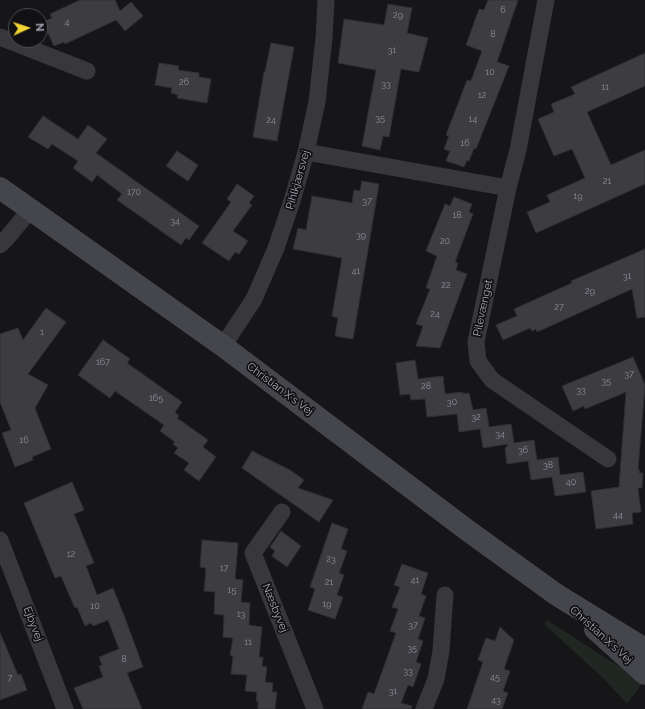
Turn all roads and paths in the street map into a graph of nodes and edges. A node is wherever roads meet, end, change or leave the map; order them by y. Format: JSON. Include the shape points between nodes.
{"nodes":[{"id":1,"x":326,"y":0,"type":"edge"},
{"id":2,"x":546,"y":0,"type":"edge"},
{"id":3,"x":0,"y":37,"type":"edge"},
{"id":4,"x":87,"y":70,"type":"dead end"},
{"id":5,"x":306,"y":152,"type":"junction"},
{"id":6,"x":0,"y":188,"type":"edge"},
{"id":7,"x":508,"y":188,"type":"junction"},
{"id":8,"x":30,"y":210,"type":"junction"},
{"id":9,"x":0,"y":245,"type":"edge"},
{"id":10,"x":223,"y":346,"type":"junction"},
{"id":11,"x":608,"y":459,"type":"dead end"},
{"id":12,"x":282,"y":512,"type":"dead end"},
{"id":13,"x":0,"y":540,"type":"edge"},
{"id":14,"x":445,"y":595,"type":"dead end"},
{"id":15,"x":557,"y":595,"type":"junction"},
{"id":16,"x":645,"y":649,"type":"edge"},
{"id":17,"x":645,"y":674,"type":"edge"},
{"id":18,"x":65,"y":709,"type":"edge"},
{"id":19,"x":315,"y":709,"type":"edge"},
{"id":20,"x":424,"y":709,"type":"edge"}],
"edges":[{"from":1,"to":5,"type":"street","name":"Pihlkjærsvej","via":[[317,102]]},
{"from":2,"to":7,"type":"street","name":"Pilevænget","via":[[518,150]]},
{"from":3,"to":4,"type":"street"},
{"from":5,"to":7,"type":"street"},
{"from":5,"to":10,"type":"street","name":"Pihlkjærsvej","via":[[276,248],[254,299]]},
{"from":6,"to":8,"type":"street","name":"Christian X's Vej"},
{"from":7,"to":11,"type":"street","name":"Pilevænget","via":[[476,342],[478,361],[492,380]]},
{"from":8,"to":9,"type":"street"},
{"from":8,"to":10,"type":"street","name":"Christian X's Vej"},
{"from":10,"to":15,"type":"street","name":"Christian X's Vej"},
{"from":12,"to":19,"type":"street","name":"Næsbyvej","via":[[253,553]]},
{"from":13,"to":18,"type":"street","name":"Ejbyvej"},
{"from":14,"to":20,"type":"street","via":[[436,679]]},
{"from":15,"to":16,"type":"street","name":"Christian X's Vej"},
{"from":15,"to":17,"type":"street","name":"Christian X's Vej"}]}
